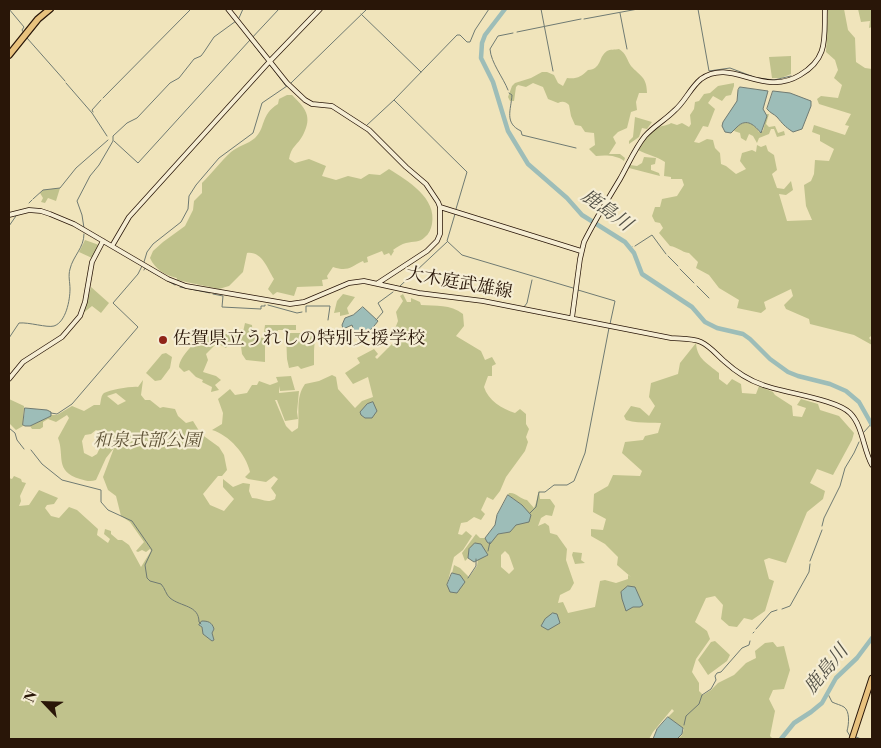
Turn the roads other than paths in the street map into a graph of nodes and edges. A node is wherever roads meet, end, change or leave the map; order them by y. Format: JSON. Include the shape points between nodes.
{"nodes":[{"id":1,"x":50,"y":9,"type":"edge"},
{"id":2,"x":228,"y":9,"type":"edge"},
{"id":3,"x":320,"y":9,"type":"edge"},
{"id":4,"x":825,"y":9,"type":"edge"},
{"id":5,"x":9,"y":55,"type":"edge"},
{"id":6,"x":270,"y":61,"type":"junction"},
{"id":7,"x":440,"y":207,"type":"junction"},
{"id":8,"x":9,"y":215,"type":"edge"},
{"id":9,"x":103,"y":241,"type":"junction"},
{"id":10,"x":112,"y":246,"type":"junction"},
{"id":11,"x":581,"y":251,"type":"junction"},
{"id":12,"x":378,"y":284,"type":"junction"},
{"id":13,"x":572,"y":318,"type":"junction"},
{"id":14,"x":9,"y":379,"type":"edge"},
{"id":15,"x":872,"y":465,"type":"edge"},
{"id":16,"x":872,"y":678,"type":"edge"},
{"id":17,"x":852,"y":739,"type":"edge"}],
"edges":[{"from":1,"to":5,"type":"highway"},
{"from":2,"to":6,"type":"street"},
{"from":3,"to":6,"type":"street"},
{"from":4,"to":11,"type":"street","via":[[822,53],[796,78],[772,83],[728,72],[702,78],[674,111],[644,137]]},
{"from":6,"to":7,"type":"street","via":[[308,102],[332,106],[369,130],[426,184]]},
{"from":6,"to":10,"type":"street","via":[[129,217]]},
{"from":7,"to":11,"type":"street"},
{"from":7,"to":12,"type":"street","via":[[437,241]]},
{"from":8,"to":9,"type":"street","name":"大木庭武雄線","via":[[41,211],[74,224]]},
{"from":9,"to":10,"type":"street","name":"大木庭武雄線"},
{"from":9,"to":14,"type":"street","via":[[92,262],[80,316],[62,337],[35,352]]},
{"from":10,"to":12,"type":"street","name":"大木庭武雄線","via":[[186,286],[281,304],[304,302],[356,282]]},
{"from":11,"to":13,"type":"street"},
{"from":12,"to":13,"type":"street","name":"大木庭武雄線"},
{"from":13,"to":15,"type":"street","name":"大木庭武雄線","via":[[700,341],[735,371],[755,382],[843,408],[858,423]]},
{"from":16,"to":17,"type":"main road"}]}
